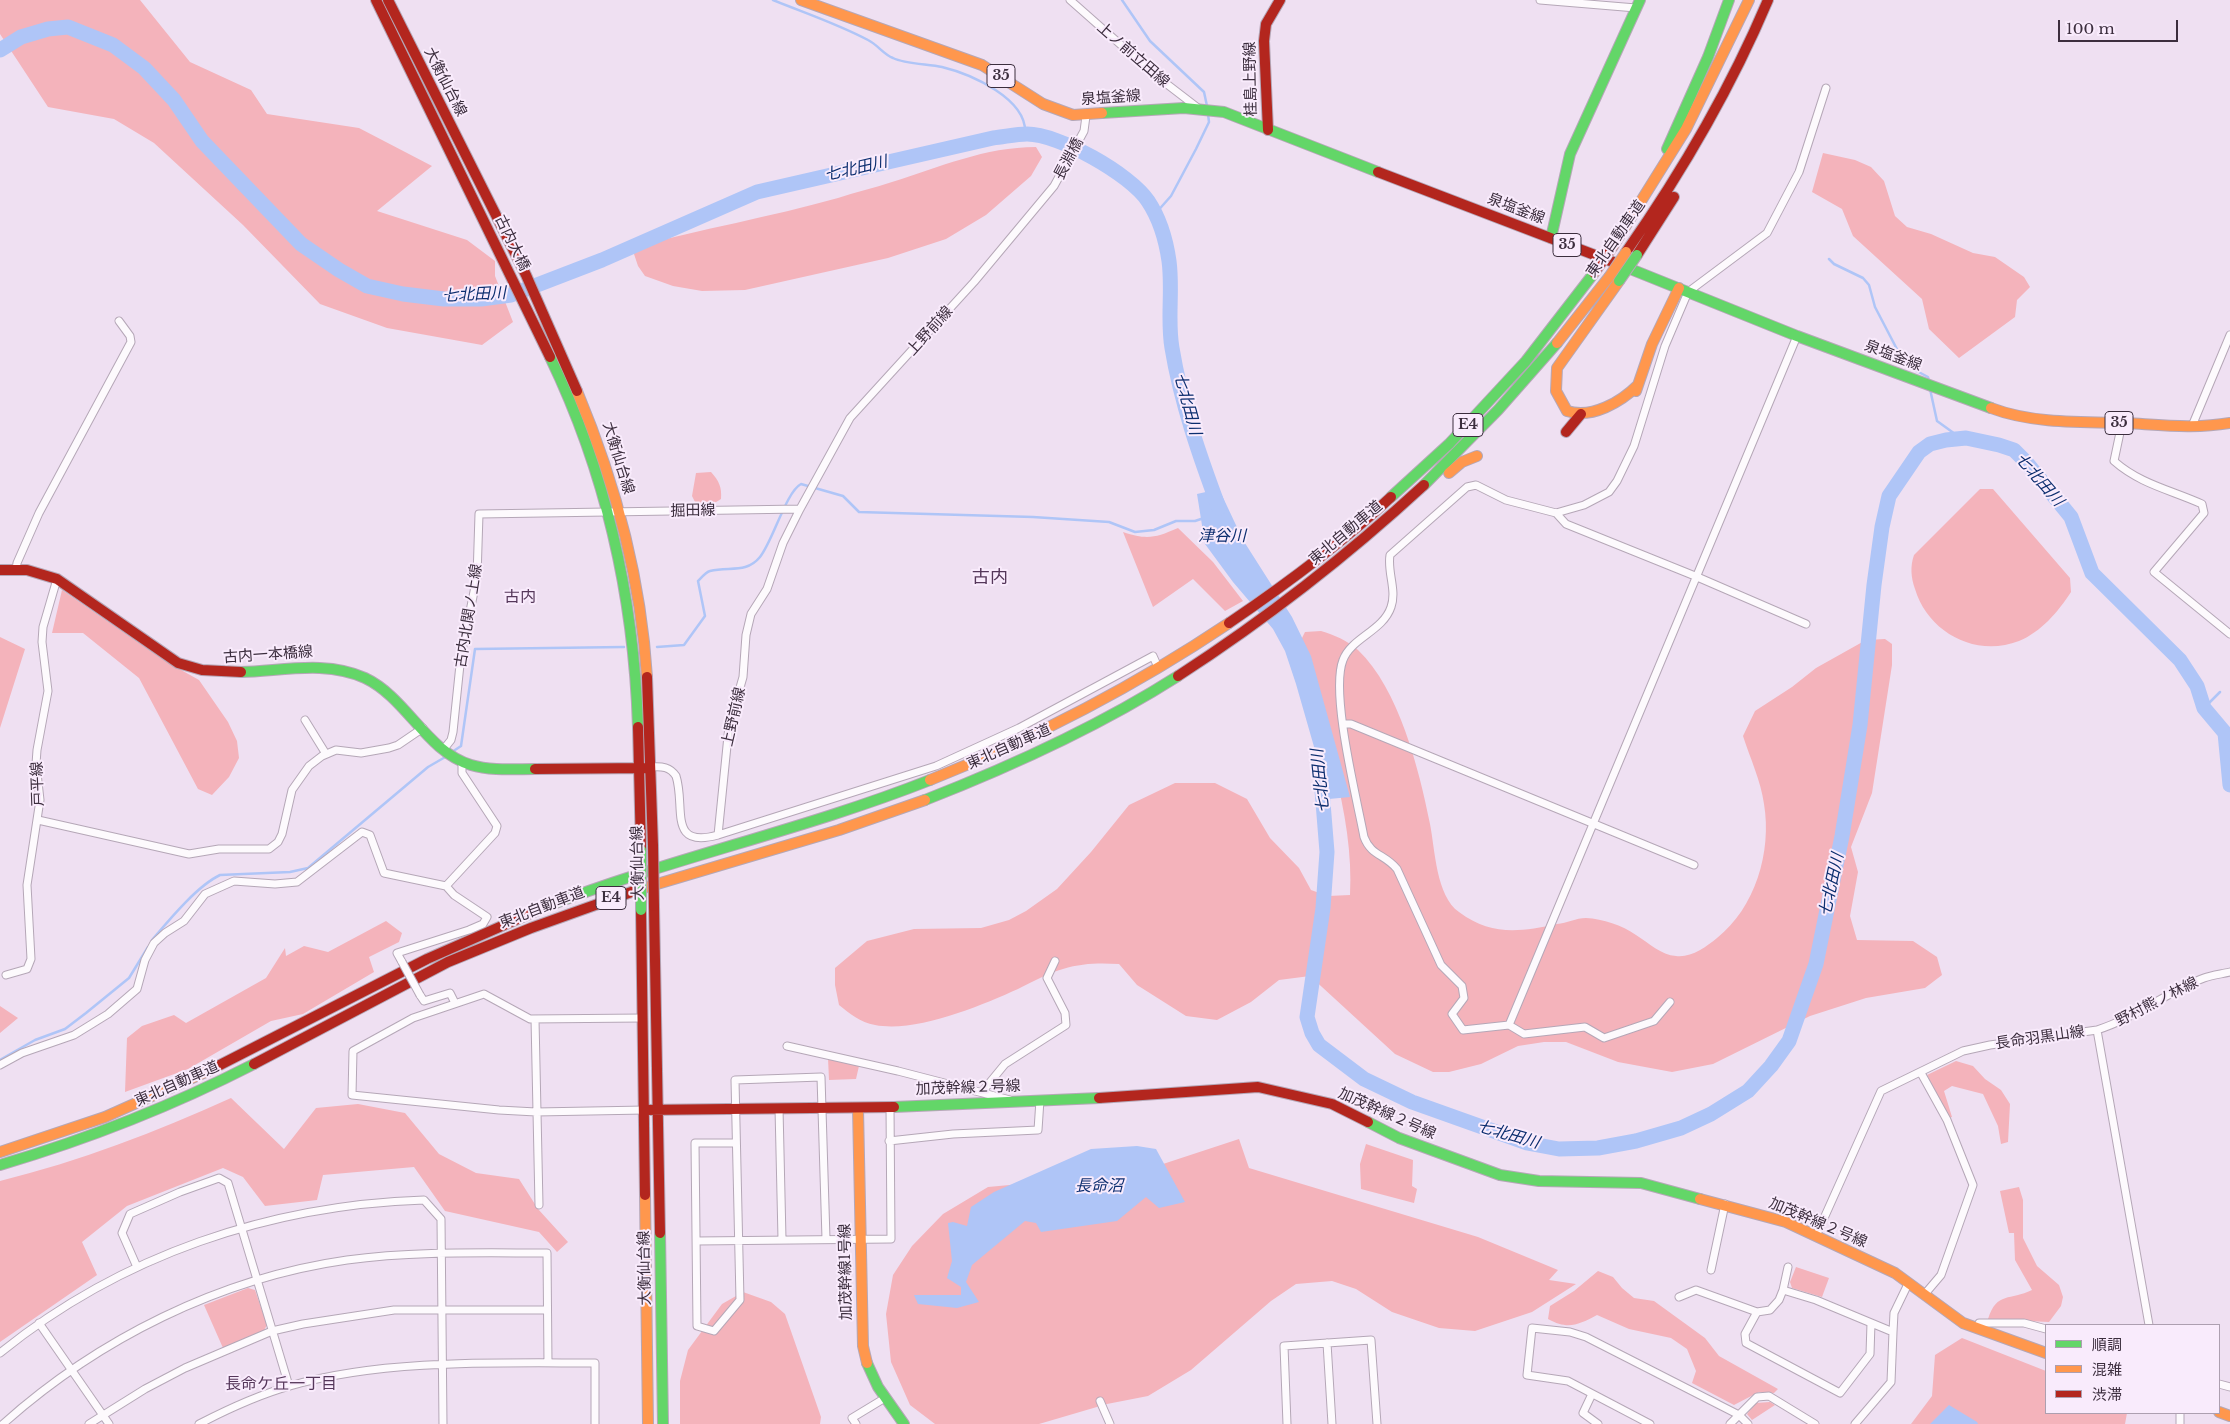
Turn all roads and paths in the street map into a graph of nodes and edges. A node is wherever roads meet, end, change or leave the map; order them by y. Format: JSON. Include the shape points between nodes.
{"nodes":[{"id":1,"x":376,"y":0,"type":"edge"},
{"id":2,"x":388,"y":0,"type":"edge"},
{"id":3,"x":801,"y":0,"type":"edge"},
{"id":4,"x":1070,"y":0,"type":"edge"},
{"id":5,"x":1280,"y":0,"type":"edge"},
{"id":6,"x":1540,"y":0,"type":"edge"},
{"id":7,"x":1729,"y":0,"type":"edge"},
{"id":8,"x":1749,"y":0,"type":"edge"},
{"id":9,"x":1768,"y":0,"type":"edge"},
{"id":10,"x":1638,"y":4,"type":"edge"},
{"id":11,"x":1740,"y":66,"type":"junction"},
{"id":12,"x":1826,"y":88,"type":"dead end"},
{"id":13,"x":1206,"y":109,"type":"junction"},
{"id":14,"x":1086,"y":116,"type":"junction"},
{"id":15,"x":1268,"y":130,"type":"junction"},
{"id":16,"x":464,"y":177,"type":"joint"},
{"id":17,"x":476,"y":177,"type":"joint"},
{"id":18,"x":1054,"y":186,"type":"joint"},
{"id":19,"x":1635,"y":214,"type":"junction"},
{"id":20,"x":1551,"y":238,"type":"junction"},
{"id":21,"x":1684,"y":290,"type":"junction"},
{"id":22,"x":546,"y":318,"type":"joint"},
{"id":23,"x":119,"y":322,"type":"dead end"},
{"id":24,"x":534,"y":323,"type":"joint"},
{"id":25,"x":551,"y":330,"type":"junction"},
{"id":26,"x":540,"y":335,"type":"junction"},
{"id":27,"x":2230,"y":335,"type":"edge"},
{"id":28,"x":1797,"y":336,"type":"junction"},
{"id":29,"x":1581,"y":419,"type":"junction"},
{"id":30,"x":2122,"y":423,"type":"junction"},
{"id":31,"x":2230,"y":423,"type":"edge"},
{"id":32,"x":2192,"y":426,"type":"junction"},
{"id":33,"x":1566,"y":432,"type":"dead end"},
{"id":34,"x":1477,"y":456,"type":"dead end"},
{"id":35,"x":800,"y":509,"type":"junction"},
{"id":36,"x":606,"y":512,"type":"junction"},
{"id":37,"x":619,"y":512,"type":"junction"},
{"id":38,"x":1556,"y":513,"type":"junction"},
{"id":39,"x":1362,"y":540,"type":"junction"},
{"id":40,"x":16,"y":569,"type":"junction"},
{"id":41,"x":0,"y":570,"type":"edge"},
{"id":42,"x":1695,"y":576,"type":"junction"},
{"id":43,"x":57,"y":579,"type":"junction"},
{"id":44,"x":1806,"y":624,"type":"dead end"},
{"id":45,"x":2230,"y":634,"type":"edge"},
{"id":46,"x":1157,"y":665,"type":"dead end"},
{"id":47,"x":305,"y":720,"type":"dead end"},
{"id":48,"x":1343,"y":724,"type":"junction"},
{"id":49,"x":423,"y":728,"type":"junction"},
{"id":50,"x":326,"y":754,"type":"junction"},
{"id":51,"x":451,"y":756,"type":"junction"},
{"id":52,"x":651,"y":767,"type":"junction"},
{"id":53,"x":639,"y":768,"type":"junction"},
{"id":54,"x":38,"y":820,"type":"junction"},
{"id":55,"x":1593,"y":822,"type":"junction"},
{"id":56,"x":718,"y":835,"type":"junction"},
{"id":57,"x":1694,"y":865,"type":"dead end"},
{"id":58,"x":446,"y":886,"type":"junction"},
{"id":59,"x":1056,"y":962,"type":"dead end"},
{"id":60,"x":2230,"y":972,"type":"edge"},
{"id":61,"x":6,"y":975,"type":"dead end"},
{"id":62,"x":1670,"y":1002,"type":"dead end"},
{"id":63,"x":455,"y":1003,"type":"junction"},
{"id":64,"x":643,"y":1018,"type":"junction"},
{"id":65,"x":535,"y":1019,"type":"junction"},
{"id":66,"x":1508,"y":1025,"type":"junction"},
{"id":67,"x":2097,"y":1030,"type":"junction"},
{"id":68,"x":787,"y":1046,"type":"dead end"},
{"id":69,"x":0,"y":1065,"type":"edge"},
{"id":70,"x":1921,"y":1073,"type":"junction"},
{"id":71,"x":982,"y":1092,"type":"junction"},
{"id":72,"x":1040,"y":1100,"type":"junction"},
{"id":73,"x":1015,"y":1101,"type":"junction"},
{"id":74,"x":890,"y":1106,"type":"junction"},
{"id":75,"x":822,"y":1107,"type":"junction"},
{"id":76,"x":779,"y":1108,"type":"junction"},
{"id":77,"x":736,"y":1109,"type":"junction"},
{"id":78,"x":858,"y":1109,"type":"junction"},
{"id":79,"x":645,"y":1110,"type":"junction"},
{"id":80,"x":657,"y":1110,"type":"junction"},
{"id":81,"x":536,"y":1112,"type":"junction"},
{"id":82,"x":889,"y":1141,"type":"junction"},
{"id":83,"x":736,"y":1142,"type":"junction"},
{"id":84,"x":0,"y":1152,"type":"edge"},
{"id":85,"x":0,"y":1165,"type":"edge"},
{"id":86,"x":1725,"y":1204,"type":"junction"},
{"id":87,"x":539,"y":1205,"type":"dead end"},
{"id":88,"x":241,"y":1227,"type":"junction"},
{"id":89,"x":1816,"y":1236,"type":"junction"},
{"id":90,"x":826,"y":1238,"type":"junction"},
{"id":91,"x":782,"y":1239,"type":"junction"},
{"id":92,"x":861,"y":1239,"type":"junction"},
{"id":93,"x":739,"y":1240,"type":"junction"},
{"id":94,"x":697,"y":1241,"type":"junction"},
{"id":95,"x":442,"y":1253,"type":"junction"},
{"id":96,"x":137,"y":1267,"type":"junction"},
{"id":97,"x":1788,"y":1267,"type":"dead end"},
{"id":98,"x":1711,"y":1270,"type":"dead end"},
{"id":99,"x":258,"y":1281,"type":"junction"},
{"id":100,"x":1908,"y":1284,"type":"junction"},
{"id":101,"x":1783,"y":1290,"type":"junction"},
{"id":102,"x":1924,"y":1295,"type":"junction"},
{"id":103,"x":1679,"y":1297,"type":"dead end"},
{"id":104,"x":442,"y":1310,"type":"junction"},
{"id":105,"x":546,"y":1310,"type":"junction"},
{"id":106,"x":1757,"y":1312,"type":"junction"},
{"id":107,"x":1871,"y":1323,"type":"junction"},
{"id":108,"x":40,"y":1324,"type":"junction"},
{"id":109,"x":2149,"y":1324,"type":"edge"},
{"id":110,"x":1978,"y":1329,"type":"junction"},
{"id":111,"x":2045,"y":1329,"type":"edge"},
{"id":112,"x":272,"y":1331,"type":"junction"},
{"id":113,"x":1892,"y":1332,"type":"junction"},
{"id":114,"x":1327,"y":1343,"type":"junction"},
{"id":115,"x":0,"y":1353,"type":"edge"},
{"id":116,"x":2045,"y":1353,"type":"edge"},
{"id":117,"x":548,"y":1363,"type":"junction"},
{"id":118,"x":442,"y":1366,"type":"junction"},
{"id":119,"x":71,"y":1370,"type":"junction"},
{"id":120,"x":289,"y":1386,"type":"junction"},
{"id":121,"x":1592,"y":1394,"type":"junction"},
{"id":122,"x":885,"y":1398,"type":"junction"},
{"id":123,"x":1100,"y":1401,"type":"dead end"},
{"id":124,"x":103,"y":1415,"type":"junction"},
{"id":125,"x":1740,"y":1415,"type":"junction"},
{"id":126,"x":209,"y":1422,"type":"edge"},
{"id":127,"x":3,"y":1424,"type":"edge"},
{"id":128,"x":90,"y":1424,"type":"edge"},
{"id":129,"x":109,"y":1424,"type":"edge"},
{"id":130,"x":199,"y":1424,"type":"edge"},
{"id":131,"x":443,"y":1424,"type":"edge"},
{"id":132,"x":595,"y":1424,"type":"edge"},
{"id":133,"x":648,"y":1424,"type":"edge"},
{"id":134,"x":662,"y":1424,"type":"edge"},
{"id":135,"x":856,"y":1424,"type":"edge"},
{"id":136,"x":904,"y":1424,"type":"edge"},
{"id":137,"x":1110,"y":1424,"type":"edge"},
{"id":138,"x":1287,"y":1424,"type":"edge"},
{"id":139,"x":1332,"y":1424,"type":"edge"},
{"id":140,"x":1377,"y":1424,"type":"edge"},
{"id":141,"x":1598,"y":1424,"type":"edge"},
{"id":142,"x":1650,"y":1424,"type":"edge"},
{"id":143,"x":1730,"y":1424,"type":"edge"},
{"id":144,"x":1748,"y":1424,"type":"edge"},
{"id":145,"x":1815,"y":1424,"type":"edge"},
{"id":146,"x":1854,"y":1424,"type":"edge"}],
"edges":[{"from":1,"to":16,"type":"main road","name":"大衡仙台線"},
{"from":2,"to":17,"type":"main road","name":"大衡仙台線"},
{"from":3,"to":14,"type":"main road","name":"泉塩釜線","number":"35","via":[[982,65],[1043,104],[1058,111]]},
{"from":4,"to":13,"type":"street","name":"上ノ前立田線","via":[[1155,75]]},
{"from":5,"to":15,"type":"main road","name":"桂島上野線","via":[[1266,24],[1264,41]]},
{"from":6,"to":10,"type":"street"},
{"from":7,"to":19,"type":"main road","via":[[1694,88]]},
{"from":8,"to":19,"type":"main road","name":"東北自動車道","number":"E4","via":[[1686,129]]},
{"from":9,"to":11,"type":"main road","name":"東北自動車道","number":"E4"},
{"from":10,"to":20,"type":"main road","via":[[1570,154]]},
{"from":11,"to":29,"type":"main road","bridge":true,"via":[[1704,148],[1637,255],[1557,368],[1554,387],[1557,398],[1567,411]]},
{"from":11,"to":39,"type":"main road","name":"東北自動車道","number":"E4","bridge":true,"via":[[1700,142],[1626,252],[1560,340],[1492,418],[1436,475]]},
{"from":12,"to":21,"type":"street","via":[[1799,172],[1767,233]]},
{"from":13,"to":14,"type":"main road","name":"泉塩釜線","number":"35"},
{"from":13,"to":15,"type":"main road","name":"泉塩釜線","number":"35"},
{"from":14,"to":18,"type":"street","name":"長淵橋","via":[[1084,131]]},
{"from":15,"to":20,"type":"main road","name":"泉塩釜線","number":"35"},
{"from":16,"to":24,"type":"main road","name":"古内大橋"},
{"from":17,"to":22,"type":"main road","name":"古内大橋"},
{"from":18,"to":35,"type":"street","name":"上野前線","via":[[974,282],[850,418]]},
{"from":19,"to":84,"type":"main road","name":"東北自動車道","number":"E4","bridge":true,"via":[[1594,273],[1516,372],[1450,444],[1322,557],[1219,632],[1069,718],[989,756],[872,802],[611,883],[522,916],[379,983],[164,1092],[78,1127]]},
{"from":20,"to":21,"type":"main road","name":"泉塩釜線","number":"35"},
{"from":21,"to":28,"type":"main road","name":"泉塩釜線","number":"35"},
{"from":21,"to":29,"type":"main road","via":[[1652,344],[1638,385],[1625,398]]},
{"from":21,"to":38,"type":"street","via":[[1634,446],[1617,481],[1609,492],[1584,506]]},
{"from":22,"to":25,"type":"main road","name":"大衡仙台線"},
{"from":23,"to":40,"type":"street","via":[[131,342],[39,513]]},
{"from":24,"to":26,"type":"main road","name":"大衡仙台線"},
{"from":25,"to":26,"type":"main road"},
{"from":25,"to":37,"type":"main road","name":"大衡仙台線","via":[[592,424]]},
{"from":26,"to":36,"type":"main road","name":"大衡仙台線","via":[[572,408]]},
{"from":27,"to":32,"type":"street"},
{"from":28,"to":30,"type":"main road","name":"泉塩釜線","number":"35","via":[[2007,414]]},
{"from":28,"to":42,"type":"street"},
{"from":29,"to":33,"type":"main road"},
{"from":30,"to":32,"type":"main road","name":"泉塩釜線","number":"35"},
{"from":30,"to":45,"type":"street","via":[[2114,461],[2129,474],[2153,486],[2202,504],[2204,513],[2154,572]]},
{"from":31,"to":32,"type":"main road","name":"泉塩釜線","number":"35"},
{"from":34,"to":39,"type":"main road","via":[[1462,462]]},
{"from":35,"to":37,"type":"street","name":"掘田線"},
{"from":35,"to":56,"type":"street","name":"上野前線","via":[[783,543],[767,590],[751,614],[743,677],[729,726]]},
{"from":36,"to":37,"type":"street","name":"掘田線"},
{"from":36,"to":51,"type":"street","name":"古内北関ノ上線","via":[[479,514],[477,577],[461,655]]},
{"from":36,"to":53,"type":"main road","name":"大衡仙台線","via":[[622,571],[631,634]]},
{"from":37,"to":52,"type":"main road","name":"大衡仙台線","via":[[632,564],[642,630],[649,697]]},
{"from":38,"to":42,"type":"street","via":[[1566,524]]},
{"from":38,"to":48,"type":"street","via":[[1519,504],[1472,485],[1394,550],[1389,562],[1391,607],[1384,619],[1343,660],[1340,686]]},
{"from":39,"to":85,"type":"main road","name":"東北自動車道","number":"E4","via":[[1327,570],[1168,682],[1090,726],[974,780],[893,812],[552,919],[435,970],[185,1098],[42,1153]]},
{"from":40,"to":41,"type":"main road","name":"古内一本橋線"},
{"from":40,"to":43,"type":"main road","name":"古内一本橋線"},
{"from":42,"to":44,"type":"street"},
{"from":42,"to":55,"type":"street"},
{"from":43,"to":49,"type":"main road","name":"古内一本橋線","via":[[178,663],[214,673],[323,667],[349,672],[389,692]]},
{"from":43,"to":54,"type":"street","name":"戸平線","via":[[43,627],[48,691],[36,757],[40,800]]},
{"from":46,"to":56,"type":"street","via":[[1153,656],[1019,728],[936,766]]},
{"from":47,"to":50,"type":"street"},
{"from":48,"to":55,"type":"street","via":[[1352,724]]},
{"from":48,"to":66,"type":"street","via":[[1368,848],[1397,869],[1441,966],[1462,986],[1464,998],[1452,1014],[1463,1030]]},
{"from":49,"to":50,"type":"street","via":[[389,748],[371,752],[336,750]]},
{"from":49,"to":51,"type":"main road","name":"古内一本橋線"},
{"from":50,"to":54,"type":"street","via":[[296,783],[289,796],[278,842],[265,850],[227,849],[189,854]]},
{"from":51,"to":53,"type":"main road","via":[[490,769]]},
{"from":51,"to":58,"type":"street","via":[[497,826],[495,833]]},
{"from":52,"to":53,"type":"main road"},
{"from":52,"to":56,"type":"street","via":[[665,767],[676,776],[682,825],[689,836],[698,840]]},
{"from":52,"to":80,"type":"main road","name":"大衡仙台線","bridge":true},
{"from":53,"to":64,"type":"main road","name":"大衡仙台線","bridge":true},
{"from":54,"to":61,"type":"street","name":"戸平線","via":[[27,885],[30,965]]},
{"from":55,"to":57,"type":"street"},
{"from":55,"to":66,"type":"street"},
{"from":58,"to":63,"type":"street","bridge":true,"via":[[487,917],[483,924],[398,953],[424,1001],[450,993]]},
{"from":58,"to":69,"type":"street","via":[[384,873],[370,835],[362,832],[297,882],[234,881],[217,887],[205,894],[184,921],[154,943],[145,960],[138,989],[108,1014],[74,1035],[22,1053]]},
{"from":59,"to":71,"type":"street","via":[[1048,978],[1066,1025],[1005,1064]]},
{"from":60,"to":67,"type":"street","name":"野村熊ノ林線","via":[[2205,977],[2134,1013],[2121,1023]]},
{"from":62,"to":66,"type":"street","via":[[1654,1021],[1604,1038],[1586,1027],[1524,1034]]},
{"from":63,"to":65,"type":"street","via":[[484,994]]},
{"from":63,"to":81,"type":"street","via":[[413,1018],[353,1051],[352,1095]]},
{"from":64,"to":65,"type":"street"},
{"from":64,"to":79,"type":"main road","name":"大衡仙台線"},
{"from":65,"to":81,"type":"street"},
{"from":67,"to":70,"type":"street","name":"長命羽黒山線","via":[[1963,1051]]},
{"from":67,"to":109,"type":"street","name":"長命羽黒山線"},
{"from":68,"to":71,"type":"street"},
{"from":70,"to":89,"type":"street","name":"長命羽黒山線","via":[[1881,1091]]},
{"from":70,"to":102,"type":"street","via":[[1947,1120],[1973,1184],[1941,1275]]},
{"from":71,"to":73,"type":"street"},
{"from":72,"to":73,"type":"main road","name":"加茂幹線２号線"},
{"from":72,"to":82,"type":"street","via":[[1038,1130]]},
{"from":72,"to":86,"type":"main road","name":"加茂幹線２号線","via":[[1258,1087],[1332,1104],[1399,1138],[1500,1175],[1539,1181],[1641,1182]]},
{"from":73,"to":74,"type":"main road","name":"加茂幹線２号線"},
{"from":74,"to":78,"type":"main road","name":"加茂幹線２号線"},
{"from":74,"to":82,"type":"street"},
{"from":75,"to":76,"type":"main road","name":"加茂幹線２号線"},
{"from":75,"to":77,"type":"street","via":[[821,1077],[735,1080]]},
{"from":75,"to":78,"type":"main road","name":"加茂幹線２号線"},
{"from":75,"to":90,"type":"street"},
{"from":76,"to":77,"type":"main road","name":"加茂幹線２号線"},
{"from":76,"to":91,"type":"street"},
{"from":77,"to":80,"type":"main road","name":"加茂幹線２号線"},
{"from":77,"to":83,"type":"street"},
{"from":78,"to":92,"type":"main road","name":"加茂幹線1号線"},
{"from":79,"to":80,"type":"main road","name":"加茂幹線２号線"},
{"from":79,"to":81,"type":"street"},
{"from":79,"to":133,"type":"main road","name":"大衡仙台線"},
{"from":80,"to":134,"type":"main road","name":"大衡仙台線"},
{"from":81,"to":87,"type":"street"},
{"from":82,"to":92,"type":"street","via":[[891,1239]]},
{"from":83,"to":93,"type":"street"},
{"from":83,"to":94,"type":"street","via":[[694,1143]]},
{"from":86,"to":89,"type":"main road","name":"加茂幹線２号線","via":[[1786,1222]]},
{"from":86,"to":98,"type":"street"},
{"from":88,"to":95,"type":"street","via":[[354,1204],[424,1200],[441,1219]]},
{"from":88,"to":96,"type":"street"},
{"from":88,"to":96,"type":"street","via":[[228,1183],[219,1178],[180,1192],[130,1214],[122,1233]]},
{"from":88,"to":99,"type":"street"},
{"from":89,"to":100,"type":"main road","name":"加茂幹線２号線","via":[[1895,1273]]},
{"from":90,"to":91,"type":"street"},
{"from":90,"to":92,"type":"street"},
{"from":91,"to":93,"type":"street"},
{"from":92,"to":122,"type":"main road","name":"加茂幹線1号線","via":[[863,1346],[870,1372]]},
{"from":93,"to":94,"type":"street"},
{"from":93,"to":94,"type":"street","via":[[740,1300],[714,1331],[698,1326]]},
{"from":95,"to":99,"type":"street","via":[[346,1260]]},
{"from":95,"to":104,"type":"street"},
{"from":95,"to":105,"type":"street","via":[[547,1253]]},
{"from":96,"to":108,"type":"street","via":[[104,1283]]},
{"from":97,"to":101,"type":"street"},
{"from":99,"to":112,"type":"street"},
{"from":99,"to":119,"type":"street","via":[[183,1308],[98,1350]]},
{"from":100,"to":102,"type":"main road","name":"加茂幹線２号線"},
{"from":100,"to":113,"type":"street","via":[[1894,1313]]},
{"from":101,"to":106,"type":"street","via":[[1770,1310]]},
{"from":101,"to":107,"type":"street"},
{"from":102,"to":110,"type":"main road","name":"加茂幹線２号線","via":[[1963,1323]]},
{"from":103,"to":106,"type":"street","via":[[1696,1290]]},
{"from":104,"to":105,"type":"street"},
{"from":104,"to":112,"type":"street","via":[[394,1310]]},
{"from":104,"to":118,"type":"street"},
{"from":105,"to":117,"type":"street"},
{"from":106,"to":107,"type":"street","via":[[1744,1334],[1746,1343],[1840,1393],[1870,1354]]},
{"from":107,"to":113,"type":"street"},
{"from":108,"to":115,"type":"street"},
{"from":108,"to":119,"type":"street"},
{"from":110,"to":111,"type":"street","via":[[1978,1323],[2024,1322]]},
{"from":110,"to":116,"type":"main road","name":"加茂幹線２号線"},
{"from":112,"to":120,"type":"street"},
{"from":112,"to":124,"type":"street","via":[[185,1368]]},
{"from":113,"to":146,"type":"street","via":[[1890,1382]]},
{"from":114,"to":138,"type":"street","via":[[1283,1348]]},
{"from":114,"to":139,"type":"street"},
{"from":114,"to":140,"type":"street","via":[[1371,1340]]},
{"from":117,"to":118,"type":"street"},
{"from":117,"to":132,"type":"street","via":[[595,1363]]},
{"from":118,"to":120,"type":"street","via":[[360,1371]]},
{"from":118,"to":131,"type":"street"},
{"from":119,"to":124,"type":"street"},
{"from":119,"to":127,"type":"street"},
{"from":120,"to":126,"type":"street"},
{"from":121,"to":125,"type":"street","via":[[1568,1381],[1527,1375],[1532,1328],[1586,1337]]},
{"from":121,"to":141,"type":"street","via":[[1583,1413]]},
{"from":121,"to":142,"type":"street"},
{"from":122,"to":135,"type":"street","via":[[852,1418]]},
{"from":122,"to":136,"type":"main road","name":"加茂幹線1号線"},
{"from":123,"to":137,"type":"street"},
{"from":124,"to":128,"type":"street"},
{"from":124,"to":129,"type":"street"},
{"from":125,"to":143,"type":"street"},
{"from":125,"to":144,"type":"street"},
{"from":125,"to":145,"type":"street","via":[[1757,1397],[1768,1396]]},
{"from":126,"to":130,"type":"street"}]}
